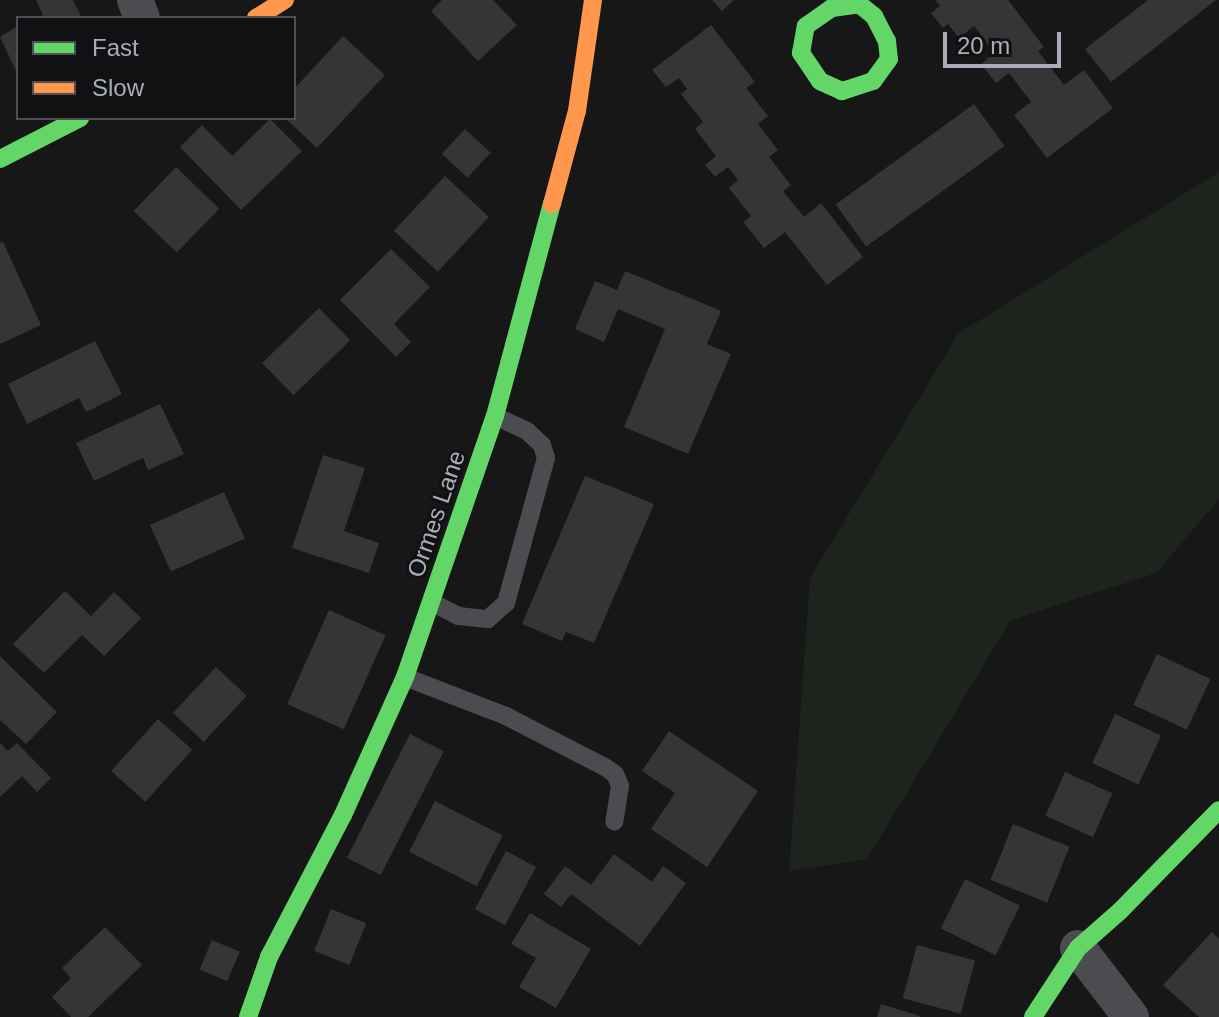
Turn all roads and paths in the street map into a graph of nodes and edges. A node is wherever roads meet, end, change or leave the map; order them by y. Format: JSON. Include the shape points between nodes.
{"nodes":[{"id":1,"x":285,"y":0,"type":"edge"},
{"id":2,"x":593,"y":0,"type":"edge"},
{"id":3,"x":860,"y":2,"type":"edge"},
{"id":4,"x":259,"y":16,"type":"edge"},
{"id":5,"x":76,"y":120,"type":"edge"},
{"id":6,"x":0,"y":159,"type":"edge"},
{"id":7,"x":495,"y":416,"type":"junction"},
{"id":8,"x":431,"y":602,"type":"junction"},
{"id":9,"x":405,"y":677,"type":"junction"},
{"id":10,"x":1219,"y":810,"type":"edge"},
{"id":11,"x":614,"y":822,"type":"dead end"},
{"id":12,"x":1078,"y":948,"type":"junction"},
{"id":13,"x":248,"y":1017,"type":"edge"},
{"id":14,"x":1033,"y":1017,"type":"edge"},
{"id":15,"x":1131,"y":1017,"type":"edge"}],
"edges":[{"from":1,"to":4,"type":"street"},
{"from":2,"to":7,"type":"street","name":"Ormes Lane","via":[[577,111]]},
{"from":3,"to":3,"type":"street","via":[[832,8],[806,26],[801,53],[820,81],[842,91],[873,81],[889,59],[887,41]]},
{"from":5,"to":6,"type":"street"},
{"from":7,"to":8,"type":"street","name":"Ormes Lane"},
{"from":7,"to":8,"type":"lane","via":[[527,431],[542,445],[546,458],[506,603],[488,619],[458,616]]},
{"from":8,"to":9,"type":"street","name":"Ormes Lane"},
{"from":9,"to":11,"type":"lane","via":[[506,716],[605,767],[620,786]]},
{"from":9,"to":13,"type":"street","name":"Ormes Lane","via":[[343,815],[269,957]]},
{"from":10,"to":12,"type":"street"},
{"from":12,"to":14,"type":"street"},
{"from":12,"to":15,"type":"street"}]}
